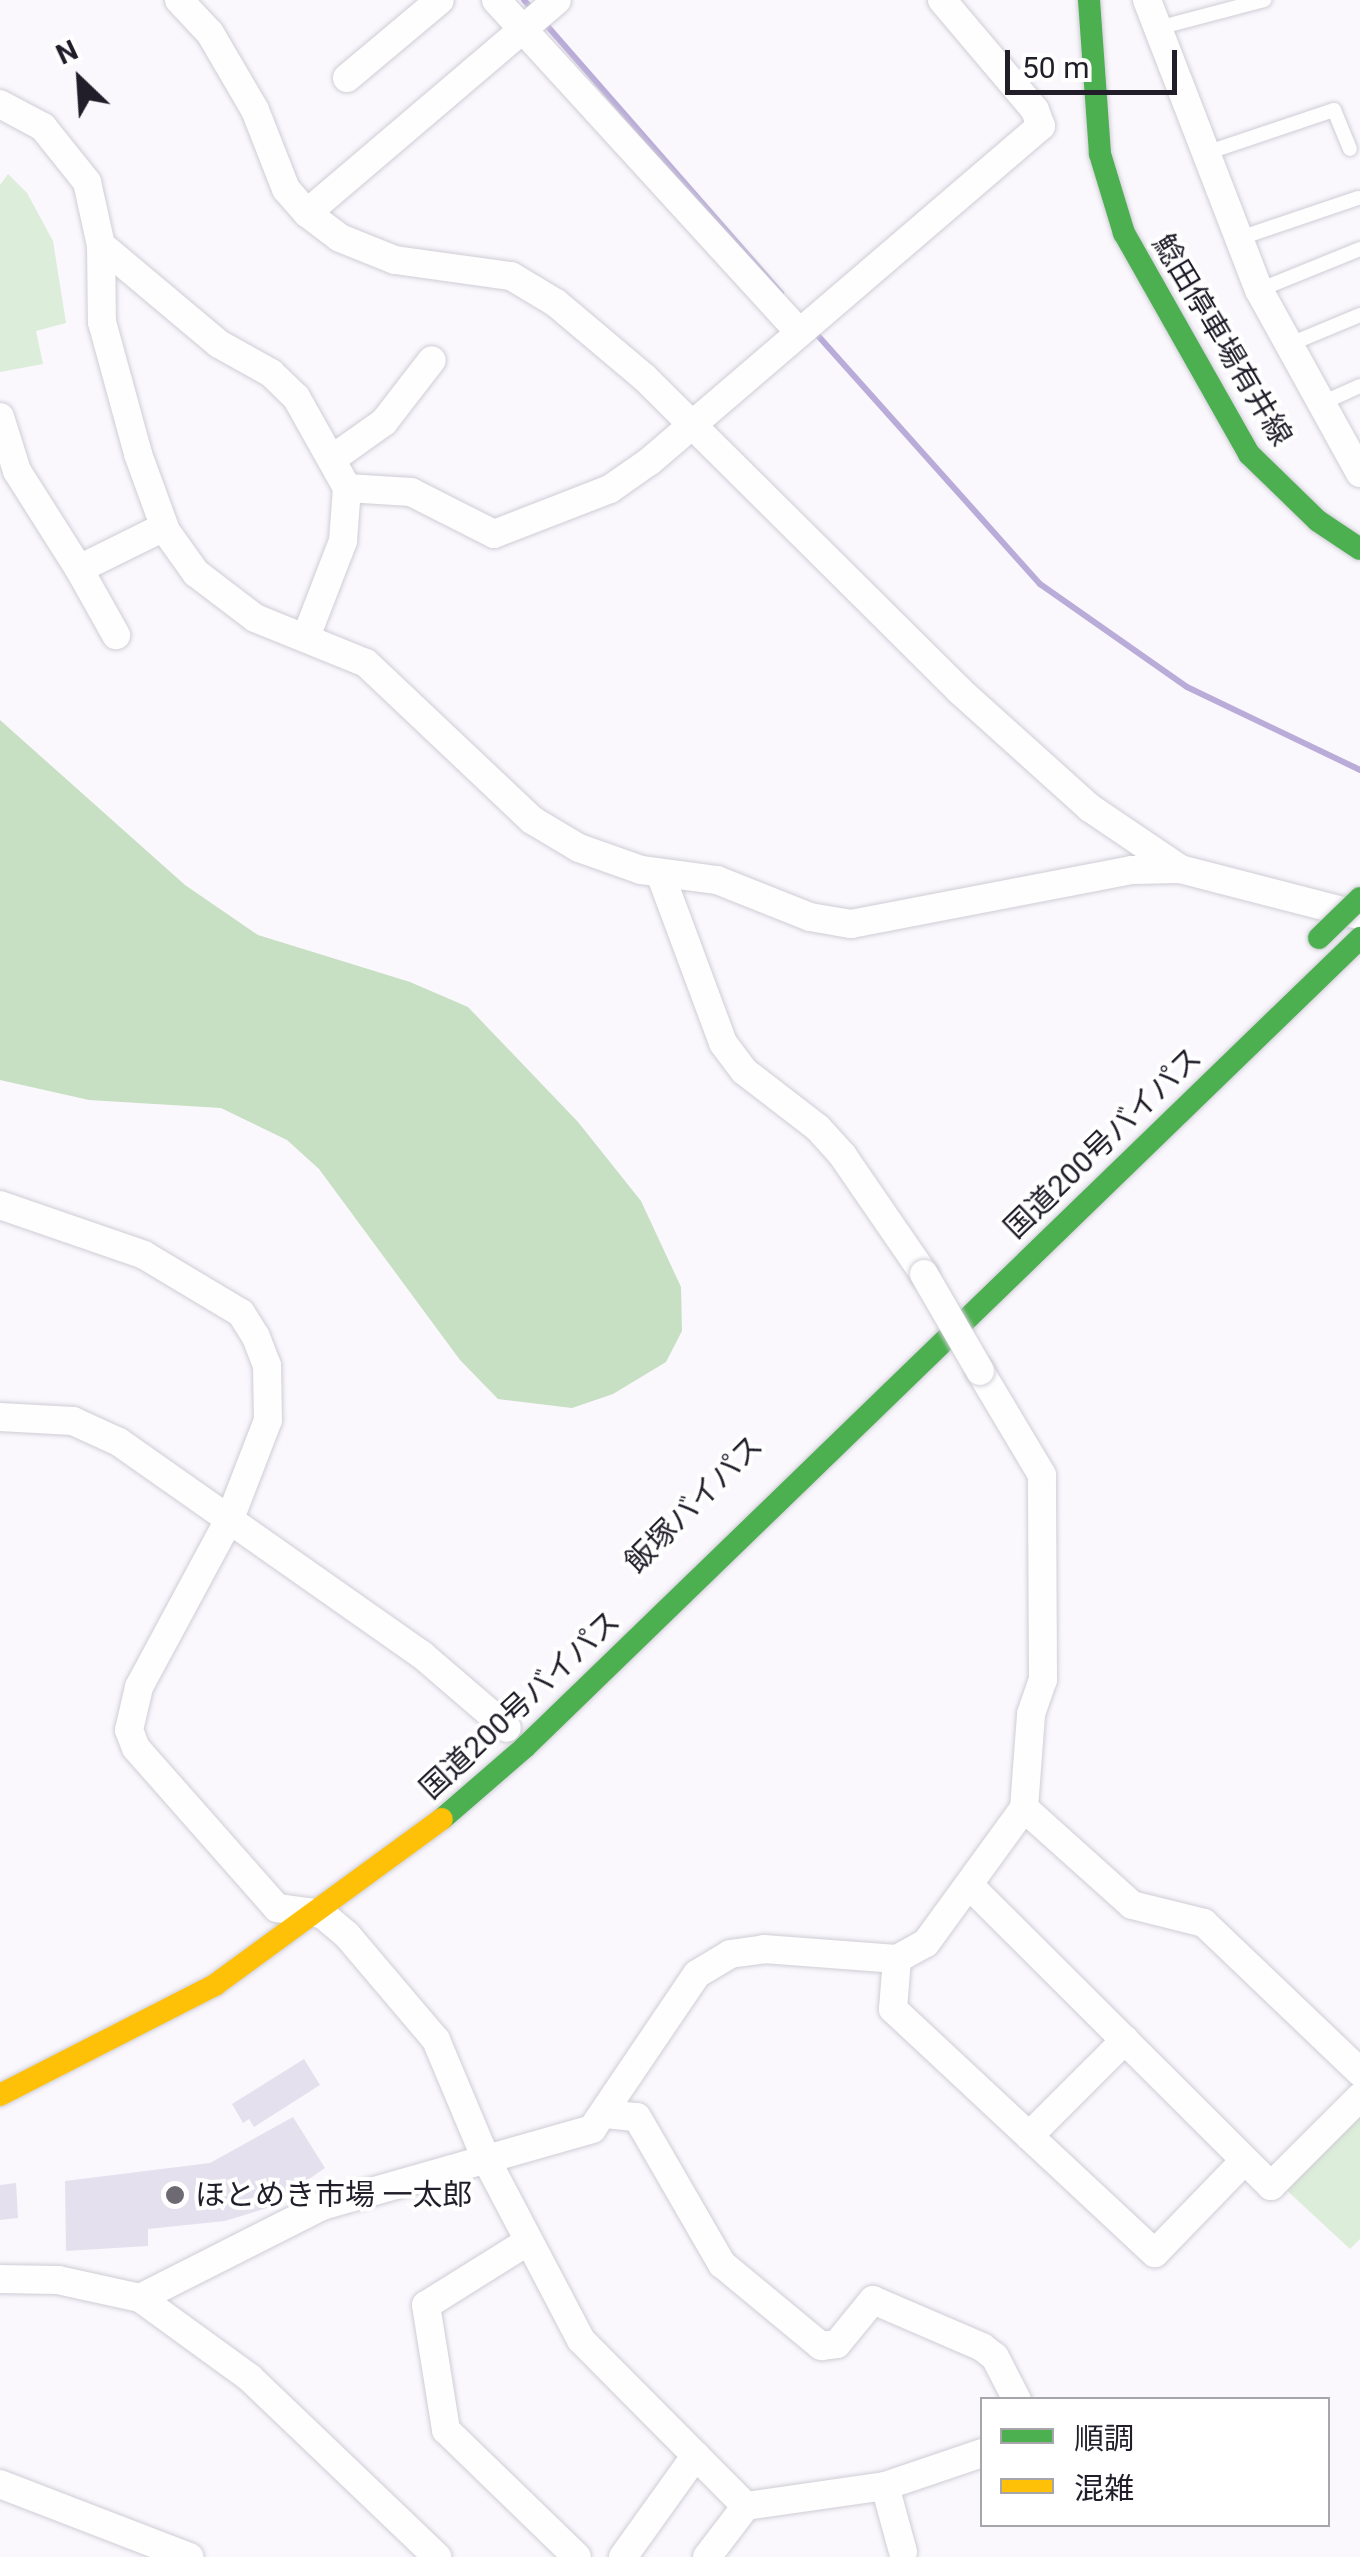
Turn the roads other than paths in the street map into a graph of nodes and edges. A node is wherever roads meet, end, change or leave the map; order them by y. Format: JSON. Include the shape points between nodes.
{"nodes":[{"id":1,"x":179,"y":0,"type":"edge"},
{"id":2,"x":440,"y":0,"type":"edge"},
{"id":3,"x":496,"y":0,"type":"edge"},
{"id":4,"x":557,"y":0,"type":"edge"},
{"id":5,"x":942,"y":0,"type":"edge"},
{"id":6,"x":1089,"y":0,"type":"edge"},
{"id":7,"x":1147,"y":0,"type":"edge"},
{"id":8,"x":1264,"y":0,"type":"edge"},
{"id":9,"x":1158,"y":28,"type":"junction"},
{"id":10,"x":522,"y":30,"type":"junction"},
{"id":11,"x":348,"y":78,"type":"dead end"},
{"id":12,"x":0,"y":104,"type":"edge"},
{"id":13,"x":1350,"y":149,"type":"dead end"},
{"id":14,"x":1209,"y":152,"type":"junction"},
{"id":15,"x":1358,"y":198,"type":"edge"},
{"id":16,"x":306,"y":213,"type":"junction"},
{"id":17,"x":1240,"y":238,"type":"junction"},
{"id":18,"x":100,"y":245,"type":"junction"},
{"id":19,"x":1360,"y":249,"type":"edge"},
{"id":20,"x":1259,"y":290,"type":"junction"},
{"id":21,"x":1360,"y":315,"type":"edge"},
{"id":22,"x":797,"y":330,"type":"junction"},
{"id":23,"x":1288,"y":345,"type":"junction"},
{"id":24,"x":432,"y":360,"type":"dead end"},
{"id":25,"x":1360,"y":386,"type":"edge"},
{"id":26,"x":1319,"y":404,"type":"junction"},
{"id":27,"x":0,"y":417,"type":"edge"},
{"id":28,"x":690,"y":426,"type":"junction"},
{"id":29,"x":332,"y":459,"type":"junction"},
{"id":30,"x":1356,"y":462,"type":"edge"},
{"id":31,"x":346,"y":488,"type":"junction"},
{"id":32,"x":164,"y":527,"type":"junction"},
{"id":33,"x":1360,"y":549,"type":"edge"},
{"id":34,"x":78,"y":569,"type":"junction"},
{"id":35,"x":116,"y":635,"type":"dead end"},
{"id":36,"x":306,"y":637,"type":"junction"},
{"id":37,"x":1180,"y":868,"type":"junction"},
{"id":38,"x":661,"y":876,"type":"junction"},
{"id":39,"x":1360,"y":898,"type":"edge"},
{"id":40,"x":1360,"y":916,"type":"edge"},
{"id":41,"x":1356,"y":942,"type":"edge"},
{"id":42,"x":1312,"y":945,"type":"dead end"},
{"id":43,"x":0,"y":1206,"type":"edge"},
{"id":44,"x":964,"y":1280,"type":"dead end"},
{"id":45,"x":922,"y":1321,"type":"dead end"},
{"id":46,"x":0,"y":1417,"type":"edge"},
{"id":47,"x":230,"y":1516,"type":"junction"},
{"id":48,"x":506,"y":1728,"type":"dead end"},
{"id":49,"x":1024,"y":1808,"type":"junction"},
{"id":50,"x":386,"y":1828,"type":"dead end"},
{"id":51,"x":970,"y":1886,"type":"junction"},
{"id":52,"x":270,"y":1913,"type":"junction"},
{"id":53,"x":322,"y":1914,"type":"junction"},
{"id":54,"x":896,"y":1959,"type":"junction"},
{"id":55,"x":1125,"y":2040,"type":"junction"},
{"id":56,"x":1360,"y":2072,"type":"edge"},
{"id":57,"x":0,"y":2095,"type":"edge"},
{"id":58,"x":1360,"y":2097,"type":"edge"},
{"id":59,"x":606,"y":2114,"type":"junction"},
{"id":60,"x":1029,"y":2136,"type":"junction"},
{"id":61,"x":486,"y":2159,"type":"junction"},
{"id":62,"x":1246,"y":2160,"type":"junction"},
{"id":63,"x":528,"y":2242,"type":"junction"},
{"id":64,"x":0,"y":2279,"type":"edge"},
{"id":65,"x":140,"y":2298,"type":"junction"},
{"id":66,"x":1015,"y":2397,"type":"edge"},
{"id":67,"x":980,"y":2454,"type":"edge"},
{"id":68,"x":696,"y":2455,"type":"junction"},
{"id":69,"x":0,"y":2484,"type":"edge"},
{"id":70,"x":886,"y":2486,"type":"junction"},
{"id":71,"x":746,"y":2506,"type":"junction"},
{"id":72,"x":898,"y":2555,"type":"edge"},
{"id":73,"x":189,"y":2557,"type":"edge"},
{"id":74,"x":436,"y":2557,"type":"edge"},
{"id":75,"x":577,"y":2557,"type":"edge"},
{"id":76,"x":623,"y":2557,"type":"edge"},
{"id":77,"x":707,"y":2557,"type":"edge"}],
"edges":[{"from":1,"to":16,"type":"street","via":[[210,33],[255,110],[286,190]]},
{"from":2,"to":11,"type":"street"},
{"from":3,"to":10,"type":"street"},
{"from":4,"to":10,"type":"street"},
{"from":5,"to":22,"type":"street","via":[[1042,126]]},
{"from":6,"to":33,"type":"main road","name":"鯰田停車場有井線","via":[[1100,154],[1124,233],[1156,298],[1248,454],[1318,521]]},
{"from":7,"to":9,"type":"street"},
{"from":8,"to":9,"type":"lane"},
{"from":9,"to":14,"type":"street"},
{"from":10,"to":16,"type":"street"},
{"from":10,"to":22,"type":"street"},
{"from":12,"to":18,"type":"street","via":[[43,127],[70,154],[87,182]]},
{"from":13,"to":14,"type":"lane","via":[[1334,110]]},
{"from":14,"to":17,"type":"street"},
{"from":15,"to":17,"type":"lane"},
{"from":16,"to":28,"type":"street","via":[[340,238],[396,260],[511,276],[556,303],[646,378]]},
{"from":17,"to":20,"type":"street"},
{"from":18,"to":29,"type":"street","via":[[219,344],[271,373],[296,397]]},
{"from":18,"to":32,"type":"street","via":[[102,322]]},
{"from":19,"to":20,"type":"lane"},
{"from":20,"to":23,"type":"street"},
{"from":21,"to":23,"type":"lane"},
{"from":22,"to":28,"type":"street"},
{"from":23,"to":26,"type":"street"},
{"from":24,"to":29,"type":"street","via":[[384,422]]},
{"from":25,"to":26,"type":"lane"},
{"from":26,"to":30,"type":"street"},
{"from":27,"to":34,"type":"street","via":[[17,471]]},
{"from":28,"to":31,"type":"street","via":[[610,490],[494,534],[412,492]]},
{"from":28,"to":37,"type":"street","via":[[1090,808]]},
{"from":29,"to":31,"type":"street"},
{"from":31,"to":36,"type":"street","via":[[342,541]]},
{"from":32,"to":34,"type":"street"},
{"from":32,"to":36,"type":"street","via":[[196,572],[226,596],[255,618]]},
{"from":34,"to":35,"type":"street"},
{"from":36,"to":38,"type":"street","via":[[366,663],[532,820],[578,848]]},
{"from":37,"to":38,"type":"street","via":[[1132,870],[851,924],[810,916],[717,880]]},
{"from":37,"to":40,"type":"street"},
{"from":38,"to":49,"type":"street","bridge":true,"via":[[723,1042],[744,1070],[830,1142],[924,1274],[1042,1475],[1043,1680],[1031,1714]]},
{"from":39,"to":42,"type":"main road","bridge":true},
{"from":41,"to":53,"type":"main road","name":"国道200号バイパス","via":[[525,1747]]},
{"from":43,"to":47,"type":"street","via":[[144,1255],[241,1313],[267,1365],[270,1391],[268,1420]]},
{"from":44,"to":45,"type":"main road"},
{"from":46,"to":47,"type":"street","via":[[74,1421],[98,1430]]},
{"from":47,"to":48,"type":"street","via":[[421,1654]]},
{"from":47,"to":52,"type":"street","via":[[140,1687],[130,1730],[136,1748]]},
{"from":49,"to":51,"type":"street"},
{"from":49,"to":56,"type":"street","via":[[1132,1906],[1204,1923]]},
{"from":50,"to":52,"type":"main road"},
{"from":51,"to":54,"type":"street","via":[[926,1943]]},
{"from":51,"to":55,"type":"street"},
{"from":52,"to":53,"type":"street"},
{"from":53,"to":57,"type":"main road","name":"国道200号バイパス","via":[[214,1985]]},
{"from":53,"to":61,"type":"street","via":[[366,1953],[436,2040]]},
{"from":54,"to":59,"type":"street","via":[[764,1950],[730,1954],[697,1974]]},
{"from":54,"to":60,"type":"street","via":[[893,2009]]},
{"from":55,"to":60,"type":"street"},
{"from":55,"to":62,"type":"street"},
{"from":58,"to":62,"type":"street","via":[[1271,2186]]},
{"from":59,"to":61,"type":"street","via":[[575,2138]]},
{"from":59,"to":66,"type":"street","via":[[637,2117],[722,2264],[821,2346],[837,2344],[873,2300],[982,2347]]},
{"from":60,"to":62,"type":"street","via":[[1155,2252]]},
{"from":61,"to":63,"type":"street"},
{"from":61,"to":65,"type":"street","via":[[322,2206]]},
{"from":63,"to":68,"type":"street","via":[[581,2340]]},
{"from":63,"to":75,"type":"street","via":[[426,2305],[446,2430]]},
{"from":64,"to":65,"type":"street","via":[[58,2280]]},
{"from":65,"to":74,"type":"street","via":[[250,2378]]},
{"from":67,"to":70,"type":"street"},
{"from":68,"to":71,"type":"street"},
{"from":68,"to":76,"type":"street"},
{"from":69,"to":73,"type":"street"},
{"from":70,"to":71,"type":"street"},
{"from":70,"to":72,"type":"street"},
{"from":71,"to":77,"type":"street"}]}
